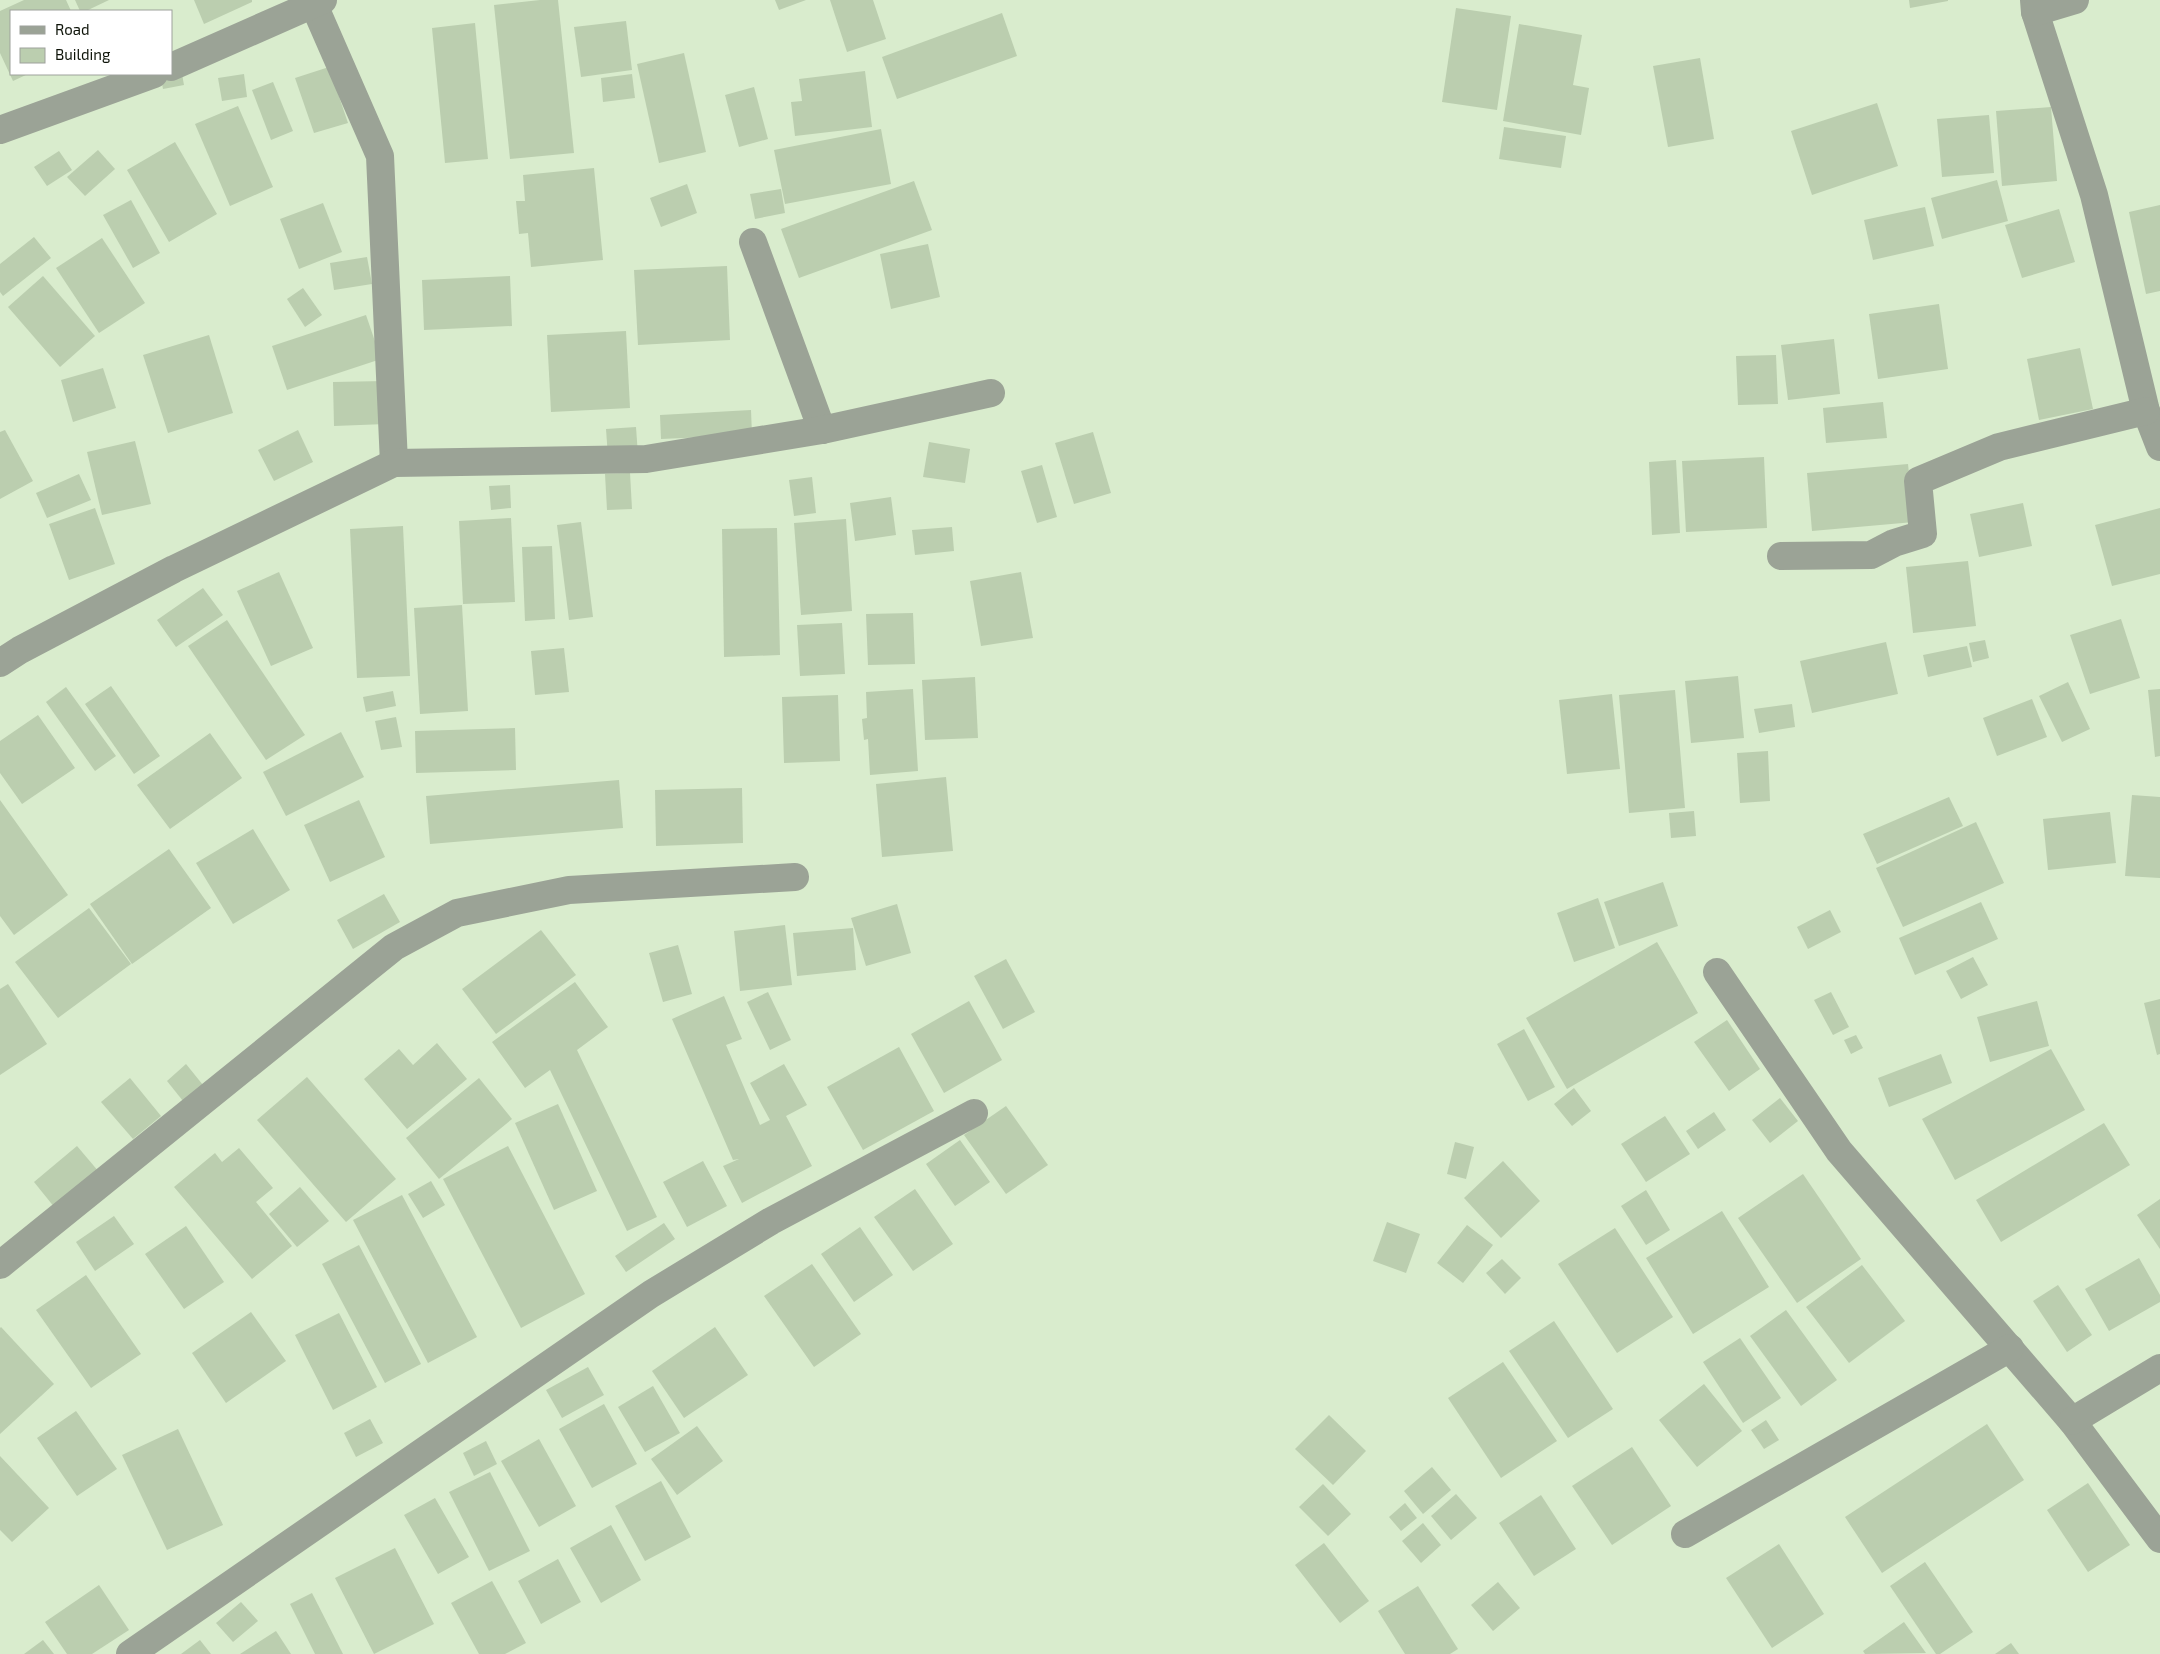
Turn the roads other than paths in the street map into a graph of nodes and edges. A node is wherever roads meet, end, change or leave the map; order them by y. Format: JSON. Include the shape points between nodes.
{"nodes":[{"id":1,"x":2075,"y":0,"type":"edge"},
{"id":2,"x":319,"y":3,"type":"edge"},
{"id":3,"x":2035,"y":6,"type":"edge"},
{"id":4,"x":172,"y":67,"type":"edge"},
{"id":5,"x":151,"y":75,"type":"edge"},
{"id":6,"x":0,"y":130,"type":"edge"},
{"id":7,"x":753,"y":242,"type":"dead end"},
{"id":8,"x":991,"y":393,"type":"dead end"},
{"id":9,"x":2146,"y":411,"type":"junction"},
{"id":10,"x":822,"y":430,"type":"junction"},
{"id":11,"x":2160,"y":447,"type":"edge"},
{"id":12,"x":394,"y":463,"type":"junction"},
{"id":13,"x":1781,"y":556,"type":"dead end"},
{"id":14,"x":0,"y":663,"type":"edge"},
{"id":15,"x":795,"y":877,"type":"dead end"},
{"id":16,"x":1717,"y":972,"type":"dead end"},
{"id":17,"x":974,"y":1113,"type":"dead end"},
{"id":18,"x":0,"y":1265,"type":"edge"},
{"id":19,"x":2010,"y":1348,"type":"junction"},
{"id":20,"x":2160,"y":1368,"type":"edge"},
{"id":21,"x":2072,"y":1421,"type":"junction"},
{"id":22,"x":1685,"y":1534,"type":"dead end"},
{"id":23,"x":2160,"y":1539,"type":"edge"},
{"id":24,"x":130,"y":1654,"type":"edge"}],
"edges":[{"from":1,"to":3,"type":"street"},
{"from":2,"to":4,"type":"street"},
{"from":2,"to":12,"type":"street","via":[[380,156]]},
{"from":3,"to":9,"type":"street","via":[[2094,195]]},
{"from":5,"to":6,"type":"street"},
{"from":7,"to":10,"type":"street"},
{"from":8,"to":10,"type":"street"},
{"from":9,"to":11,"type":"street"},
{"from":9,"to":13,"type":"street","via":[[1999,447],[1918,481],[1923,534],[1894,543],[1871,555]]},
{"from":10,"to":12,"type":"street","via":[[646,459]]},
{"from":12,"to":14,"type":"street","via":[[174,569]]},
{"from":15,"to":18,"type":"street","via":[[569,890],[457,913],[394,947]]},
{"from":16,"to":19,"type":"street","via":[[1839,1151]]},
{"from":17,"to":24,"type":"street","via":[[771,1221],[651,1294]]},
{"from":19,"to":21,"type":"street"},
{"from":19,"to":22,"type":"street"},
{"from":20,"to":21,"type":"street"},
{"from":21,"to":23,"type":"street"}]}
